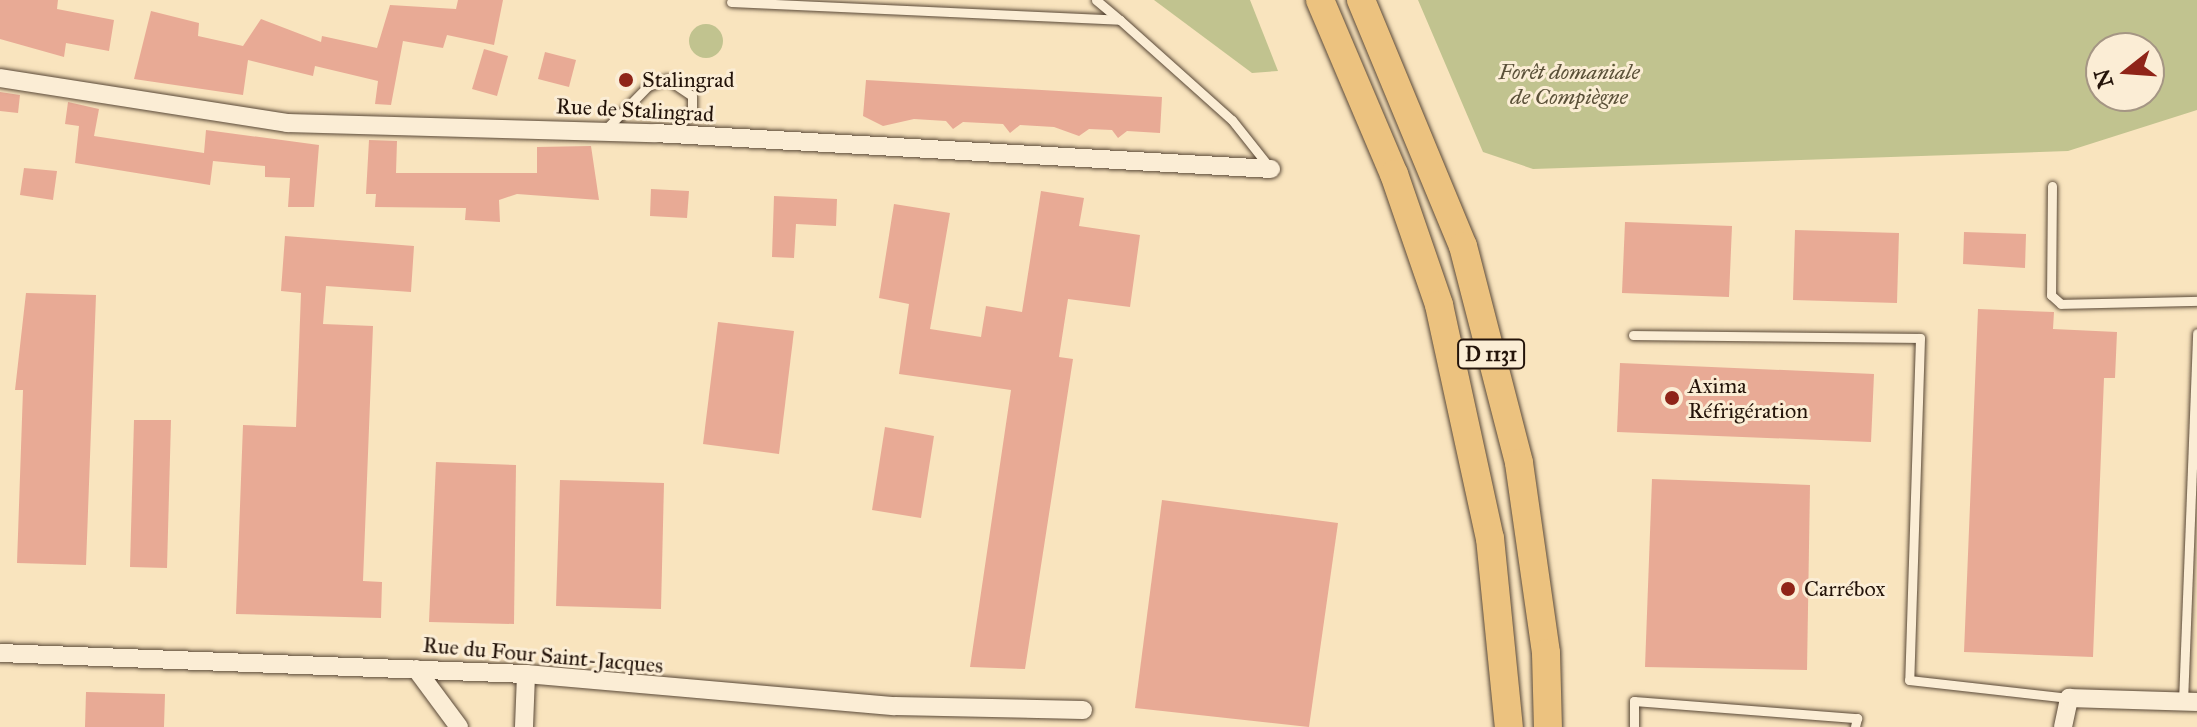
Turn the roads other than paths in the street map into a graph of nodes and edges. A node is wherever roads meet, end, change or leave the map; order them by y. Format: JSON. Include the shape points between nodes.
{"nodes":[{"id":1,"x":1096,"y":0,"type":"edge"},
{"id":2,"x":1320,"y":0,"type":"edge"},
{"id":3,"x":1361,"y":0,"type":"edge"},
{"id":4,"x":731,"y":2,"type":"dead end"},
{"id":5,"x":1120,"y":20,"type":"junction"},
{"id":6,"x":0,"y":78,"type":"edge"},
{"id":7,"x":604,"y":131,"type":"junction"},
{"id":8,"x":655,"y":133,"type":"junction"},
{"id":9,"x":1271,"y":169,"type":"joint"},
{"id":10,"x":2052,"y":186,"type":"dead end"},
{"id":11,"x":2197,"y":301,"type":"edge"},
{"id":12,"x":2197,"y":333,"type":"edge"},
{"id":13,"x":1633,"y":335,"type":"dead end"},
{"id":14,"x":0,"y":653,"type":"edge"},
{"id":15,"x":416,"y":669,"type":"junction"},
{"id":16,"x":526,"y":674,"type":"junction"},
{"id":17,"x":2069,"y":698,"type":"junction"},
{"id":18,"x":2190,"y":702,"type":"edge"},
{"id":19,"x":1083,"y":710,"type":"dead end"},
{"id":20,"x":459,"y":727,"type":"edge"},
{"id":21,"x":524,"y":727,"type":"edge"},
{"id":22,"x":1509,"y":727,"type":"edge"},
{"id":23,"x":1548,"y":727,"type":"edge"},
{"id":24,"x":1634,"y":727,"type":"edge"},
{"id":25,"x":1855,"y":727,"type":"edge"},
{"id":26,"x":2063,"y":727,"type":"edge"}],
"edges":[{"from":1,"to":5,"type":"lane"},
{"from":2,"to":22,"type":"main road","number":"D 1131","via":[[1394,174],[1439,305],[1490,538]]},
{"from":3,"to":23,"type":"main road","number":"D 1131","via":[[1463,246],[1516,448],[1546,653]]},
{"from":4,"to":5,"type":"lane"},
{"from":5,"to":9,"type":"lane","via":[[1232,120]]},
{"from":6,"to":7,"type":"street","name":"Rue de Stalingrad","via":[[287,123]]},
{"from":7,"to":8,"type":"street","name":"Rue de Stalingrad"},
{"from":7,"to":8,"type":"lane","via":[[648,86],[679,81],[692,96],[692,111],[681,128]]},
{"from":8,"to":9,"type":"street","name":"Rue de Stalingrad"},
{"from":10,"to":11,"type":"lane","via":[[2051,295],[2061,304]]},
{"from":12,"to":18,"type":"lane"},
{"from":13,"to":17,"type":"lane","via":[[1920,338],[1909,680]]},
{"from":14,"to":15,"type":"street","name":"Rue du Four Saint-Jacques"},
{"from":15,"to":16,"type":"street","name":"Rue du Four Saint-Jacques"},
{"from":15,"to":20,"type":"street"},
{"from":16,"to":19,"type":"street","name":"Rue du Four Saint-Jacques","via":[[895,706]]},
{"from":16,"to":21,"type":"street"},
{"from":17,"to":18,"type":"street"},
{"from":17,"to":26,"type":"street"},
{"from":24,"to":25,"type":"lane","via":[[1634,701],[1857,718]]}]}
